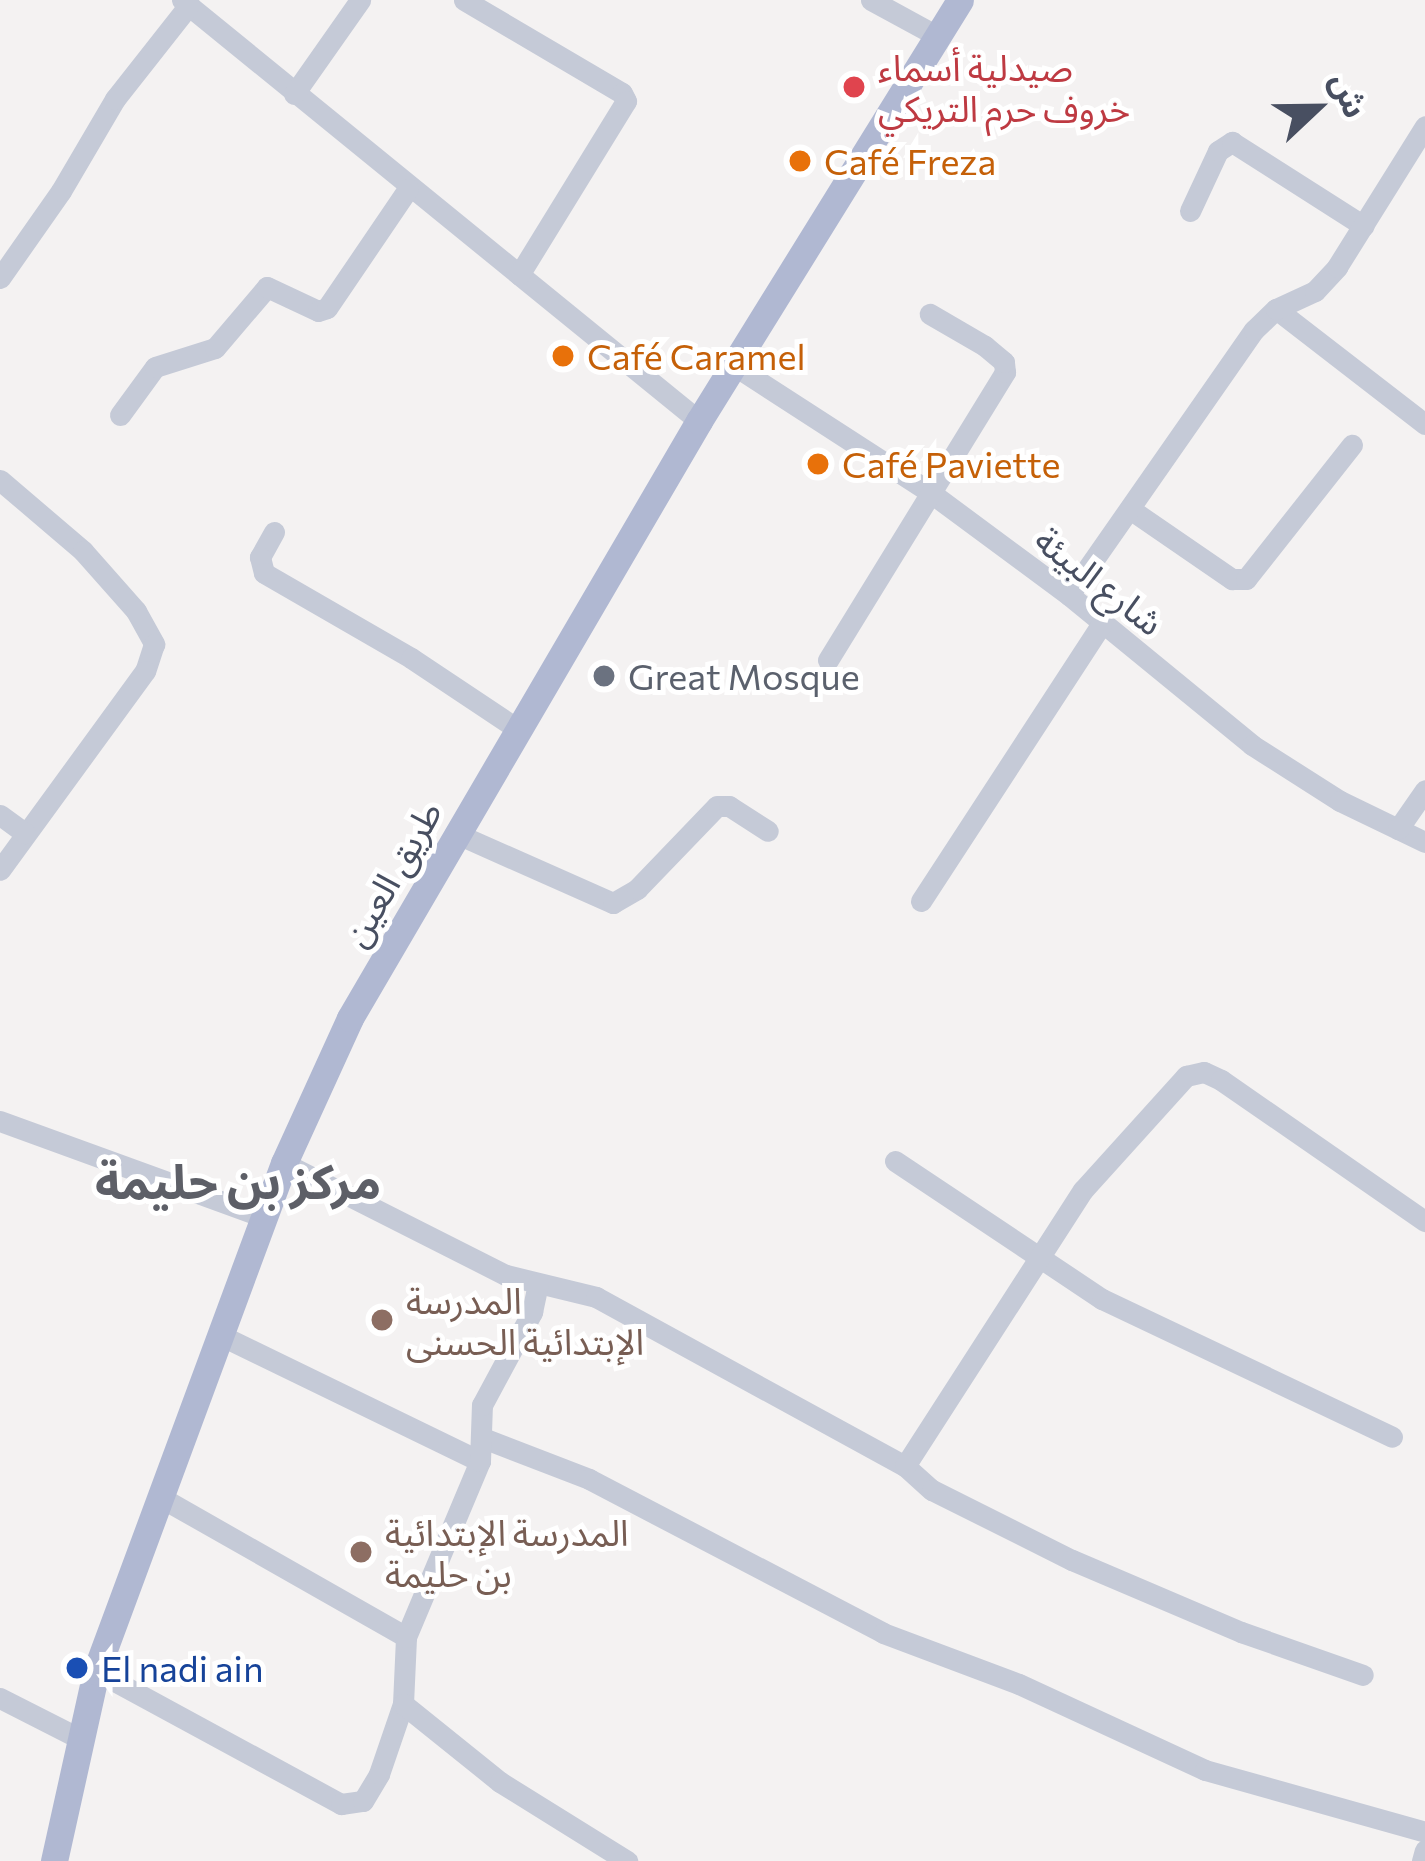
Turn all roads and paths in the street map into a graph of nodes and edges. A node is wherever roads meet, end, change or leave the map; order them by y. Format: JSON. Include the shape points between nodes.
{"nodes":[{"id":1,"x":360,"y":0,"type":"edge"},
{"id":2,"x":464,"y":0,"type":"edge"},
{"id":3,"x":871,"y":0,"type":"edge"},
{"id":4,"x":960,"y":0,"type":"edge"},
{"id":5,"x":185,"y":2,"type":"edge"},
{"id":6,"x":937,"y":36,"type":"junction"},
{"id":7,"x":294,"y":94,"type":"junction"},
{"id":8,"x":1425,"y":126,"type":"edge"},
{"id":9,"x":408,"y":189,"type":"junction"},
{"id":10,"x":1190,"y":212,"type":"dead end"},
{"id":11,"x":1364,"y":226,"type":"junction"},
{"id":12,"x":520,"y":275,"type":"junction"},
{"id":13,"x":0,"y":278,"type":"edge"},
{"id":14,"x":1276,"y":309,"type":"junction"},
{"id":15,"x":930,"y":314,"type":"dead end"},
{"id":16,"x":735,"y":365,"type":"junction"},
{"id":17,"x":120,"y":415,"type":"dead end"},
{"id":18,"x":699,"y":421,"type":"junction"},
{"id":19,"x":1425,"y":424,"type":"edge"},
{"id":20,"x":1352,"y":445,"type":"dead end"},
{"id":21,"x":0,"y":480,"type":"edge"},
{"id":22,"x":932,"y":493,"type":"junction"},
{"id":23,"x":1130,"y":509,"type":"junction"},
{"id":24,"x":274,"y":532,"type":"dead end"},
{"id":25,"x":1070,"y":595,"type":"junction"},
{"id":26,"x":1103,"y":622,"type":"junction"},
{"id":27,"x":828,"y":660,"type":"dead end"},
{"id":28,"x":518,"y":730,"type":"junction"},
{"id":29,"x":1425,"y":790,"type":"edge"},
{"id":30,"x":0,"y":815,"type":"edge"},
{"id":31,"x":1398,"y":829,"type":"junction"},
{"id":32,"x":768,"y":831,"type":"dead end"},
{"id":33,"x":454,"y":832,"type":"junction"},
{"id":34,"x":25,"y":833,"type":"junction"},
{"id":35,"x":1425,"y":842,"type":"edge"},
{"id":36,"x":0,"y":870,"type":"edge"},
{"id":37,"x":922,"y":902,"type":"dead end"},
{"id":38,"x":0,"y":1120,"type":"edge"},
{"id":39,"x":895,"y":1161,"type":"dead end"},
{"id":40,"x":284,"y":1163,"type":"junction"},
{"id":41,"x":264,"y":1217,"type":"junction"},
{"id":42,"x":1425,"y":1221,"type":"edge"},
{"id":43,"x":1035,"y":1259,"type":"junction"},
{"id":44,"x":538,"y":1284,"type":"junction"},
{"id":45,"x":220,"y":1335,"type":"junction"},
{"id":46,"x":1392,"y":1437,"type":"dead end"},
{"id":47,"x":483,"y":1438,"type":"junction"},
{"id":48,"x":480,"y":1461,"type":"junction"},
{"id":49,"x":905,"y":1466,"type":"junction"},
{"id":50,"x":160,"y":1497,"type":"junction"},
{"id":51,"x":406,"y":1637,"type":"junction"},
{"id":52,"x":96,"y":1671,"type":"junction"},
{"id":53,"x":1363,"y":1675,"type":"dead end"},
{"id":54,"x":0,"y":1698,"type":"edge"},
{"id":55,"x":403,"y":1704,"type":"junction"},
{"id":56,"x":79,"y":1738,"type":"junction"},
{"id":57,"x":1425,"y":1832,"type":"edge"},
{"id":58,"x":1425,"y":1850,"type":"edge"},
{"id":59,"x":54,"y":1861,"type":"edge"},
{"id":60,"x":628,"y":1861,"type":"edge"},
{"id":61,"x":1423,"y":1861,"type":"edge"}],
"edges":[{"from":1,"to":7,"type":"street"},
{"from":2,"to":12,"type":"street","via":[[626,101]]},
{"from":3,"to":6,"type":"street"},
{"from":4,"to":6,"type":"main road","name":"طريق العين"},
{"from":5,"to":7,"type":"street"},
{"from":5,"to":13,"type":"street"},
{"from":6,"to":16,"type":"main road","name":"طريق العين"},
{"from":7,"to":9,"type":"street"},
{"from":8,"to":11,"type":"street"},
{"from":9,"to":12,"type":"street"},
{"from":9,"to":17,"type":"street","via":[[327,308],[267,286],[215,348],[155,367]]},
{"from":10,"to":11,"type":"street","via":[[1218,151],[1232,142]]},
{"from":11,"to":14,"type":"street","via":[[1315,291]]},
{"from":12,"to":18,"type":"street"},
{"from":14,"to":19,"type":"street"},
{"from":14,"to":23,"type":"street"},
{"from":15,"to":22,"type":"street","via":[[985,346],[1005,373]]},
{"from":16,"to":18,"type":"main road","name":"طريق العين"},
{"from":16,"to":22,"type":"street","name":"شارع البيئة"},
{"from":18,"to":28,"type":"main road","name":"طريق العين"},
{"from":20,"to":23,"type":"street","via":[[1246,579],[1232,579]]},
{"from":21,"to":34,"type":"street","via":[[83,551],[136,610],[154,644],[145,670]]},
{"from":22,"to":25,"type":"street","name":"شارع البيئة"},
{"from":22,"to":27,"type":"street"},
{"from":23,"to":25,"type":"street"},
{"from":24,"to":28,"type":"street","via":[[260,557],[264,573]]},
{"from":25,"to":26,"type":"street","name":"شارع البيئة"},
{"from":26,"to":31,"type":"street","name":"شارع البيئة","via":[[1252,745]]},
{"from":26,"to":37,"type":"street"},
{"from":28,"to":33,"type":"main road","name":"طريق العين"},
{"from":29,"to":31,"type":"street"},
{"from":30,"to":34,"type":"street"},
{"from":31,"to":35,"type":"street","name":"شارع البيئة"},
{"from":32,"to":33,"type":"street","via":[[717,806],[629,897],[613,903]]},
{"from":33,"to":40,"type":"main road","name":"طريق العين","via":[[350,1018]]},
{"from":34,"to":36,"type":"street"},
{"from":38,"to":41,"type":"street"},
{"from":39,"to":43,"type":"street"},
{"from":40,"to":41,"type":"main road","name":"طريق العين"},
{"from":40,"to":44,"type":"street","via":[[454,1251]]},
{"from":41,"to":45,"type":"main road","name":"طريق العين"},
{"from":42,"to":43,"type":"street","via":[[1221,1079],[1196,1072],[1105,1162]]},
{"from":43,"to":46,"type":"street","via":[[1173,1335]]},
{"from":43,"to":49,"type":"street"},
{"from":44,"to":47,"type":"street","via":[[532,1312],[482,1405]]},
{"from":44,"to":49,"type":"street","via":[[596,1297]]},
{"from":45,"to":48,"type":"street"},
{"from":45,"to":50,"type":"main road","name":"طريق العين"},
{"from":47,"to":48,"type":"street"},
{"from":47,"to":57,"type":"street","via":[[589,1479],[884,1633],[1019,1684],[1204,1770]]},
{"from":48,"to":51,"type":"street"},
{"from":49,"to":53,"type":"street","via":[[932,1490],[1072,1560]]},
{"from":50,"to":51,"type":"street"},
{"from":50,"to":52,"type":"main road","name":"طريق العين"},
{"from":51,"to":55,"type":"street"},
{"from":52,"to":55,"type":"street","via":[[341,1804],[370,1793]]},
{"from":52,"to":56,"type":"main road","name":"طريق العين"},
{"from":54,"to":56,"type":"street"},
{"from":55,"to":60,"type":"street","via":[[500,1782]]},
{"from":56,"to":59,"type":"main road","name":"طريق العين"},
{"from":58,"to":61,"type":"street"}]}
